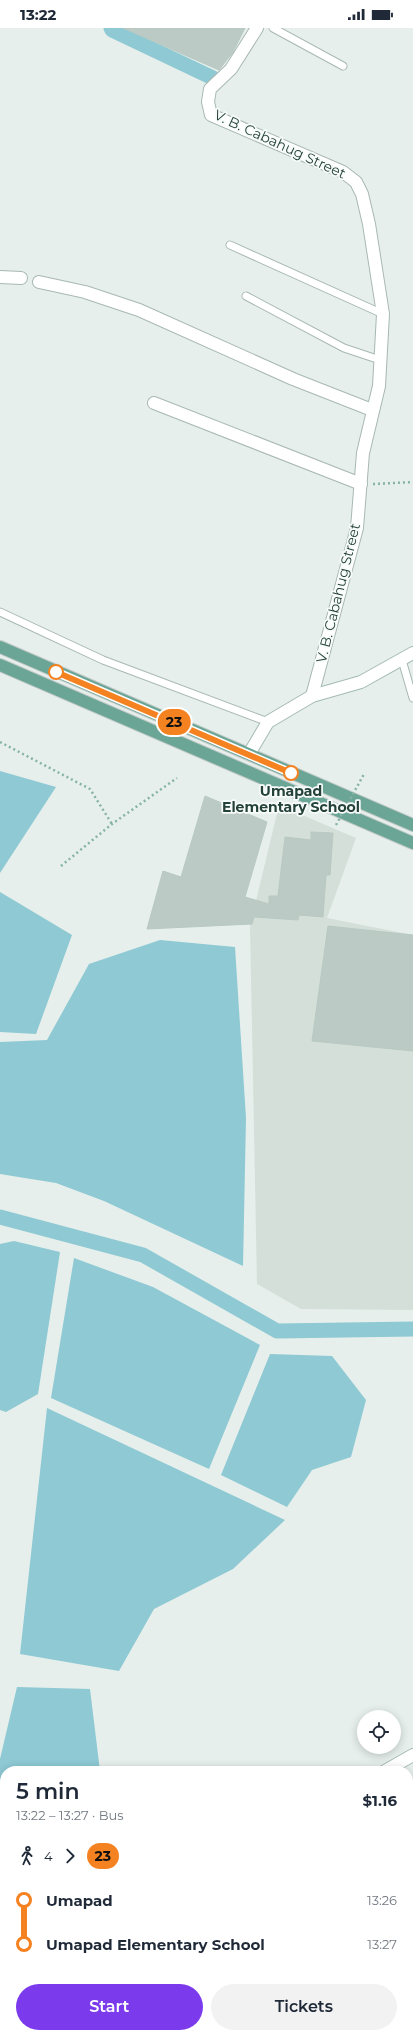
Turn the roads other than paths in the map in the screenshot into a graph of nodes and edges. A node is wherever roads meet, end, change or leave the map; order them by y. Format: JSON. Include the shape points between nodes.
{"nodes":[{"id":1,"x":257,"y":28,"type":"edge"},
{"id":2,"x":273,"y":28,"type":"edge"},
{"id":3,"x":343,"y":66,"type":"dead end"},
{"id":4,"x":230,"y":245,"type":"dead end"},
{"id":5,"x":0,"y":277,"type":"edge"},
{"id":6,"x":21,"y":278,"type":"dead end"},
{"id":7,"x":39,"y":282,"type":"dead end"},
{"id":8,"x":246,"y":296,"type":"dead end"},
{"id":9,"x":383,"y":314,"type":"junction"},
{"id":10,"x":380,"y":360,"type":"junction"},
{"id":11,"x":154,"y":403,"type":"dead end"},
{"id":12,"x":372,"y":410,"type":"junction"},
{"id":13,"x":361,"y":484,"type":"junction"},
{"id":14,"x":0,"y":612,"type":"edge"},
{"id":15,"x":0,"y":647,"type":"edge"},
{"id":16,"x":413,"y":653,"type":"edge"},
{"id":17,"x":402,"y":660,"type":"junction"},
{"id":18,"x":0,"y":665,"type":"edge"},
{"id":19,"x":312,"y":696,"type":"junction"},
{"id":20,"x":413,"y":698,"type":"edge"},
{"id":21,"x":268,"y":722,"type":"junction"},
{"id":22,"x":249,"y":754,"type":"junction"},
{"id":23,"x":413,"y":825,"type":"edge"},
{"id":24,"x":413,"y":843,"type":"edge"},
{"id":25,"x":413,"y":1755,"type":"edge"},
{"id":26,"x":394,"y":1766,"type":"edge"}],
"edges":[{"from":1,"to":9,"type":"street","name":"V. B. Cabahug Street","via":[[231,69],[210,89],[208,102],[211,115],[343,172],[356,182],[362,194],[369,224]]},
{"from":2,"to":3,"type":"lane"},
{"from":4,"to":9,"type":"lane"},
{"from":5,"to":6,"type":"street"},
{"from":7,"to":12,"type":"street","via":[[85,292],[139,310],[293,379]]},
{"from":8,"to":10,"type":"lane","via":[[344,348]]},
{"from":9,"to":10,"type":"street","name":"V. B. Cabahug Street"},
{"from":10,"to":12,"type":"street","name":"V. B. Cabahug Street","via":[[379,386]]},
{"from":11,"to":13,"type":"street"},
{"from":12,"to":13,"type":"street","name":"V. B. Cabahug Street","via":[[363,453]]},
{"from":13,"to":19,"type":"street","name":"V. B. Cabahug Street","via":[[357,528]]},
{"from":14,"to":21,"type":"lane","via":[[103,660]]},
{"from":15,"to":22,"type":"main road"},
{"from":16,"to":17,"type":"street"},
{"from":17,"to":19,"type":"street","via":[[361,682]]},
{"from":17,"to":20,"type":"lane"},
{"from":18,"to":24,"type":"main road"},
{"from":19,"to":21,"type":"street"},
{"from":21,"to":22,"type":"street"},
{"from":22,"to":23,"type":"main road"},
{"from":25,"to":26,"type":"street"}]}
